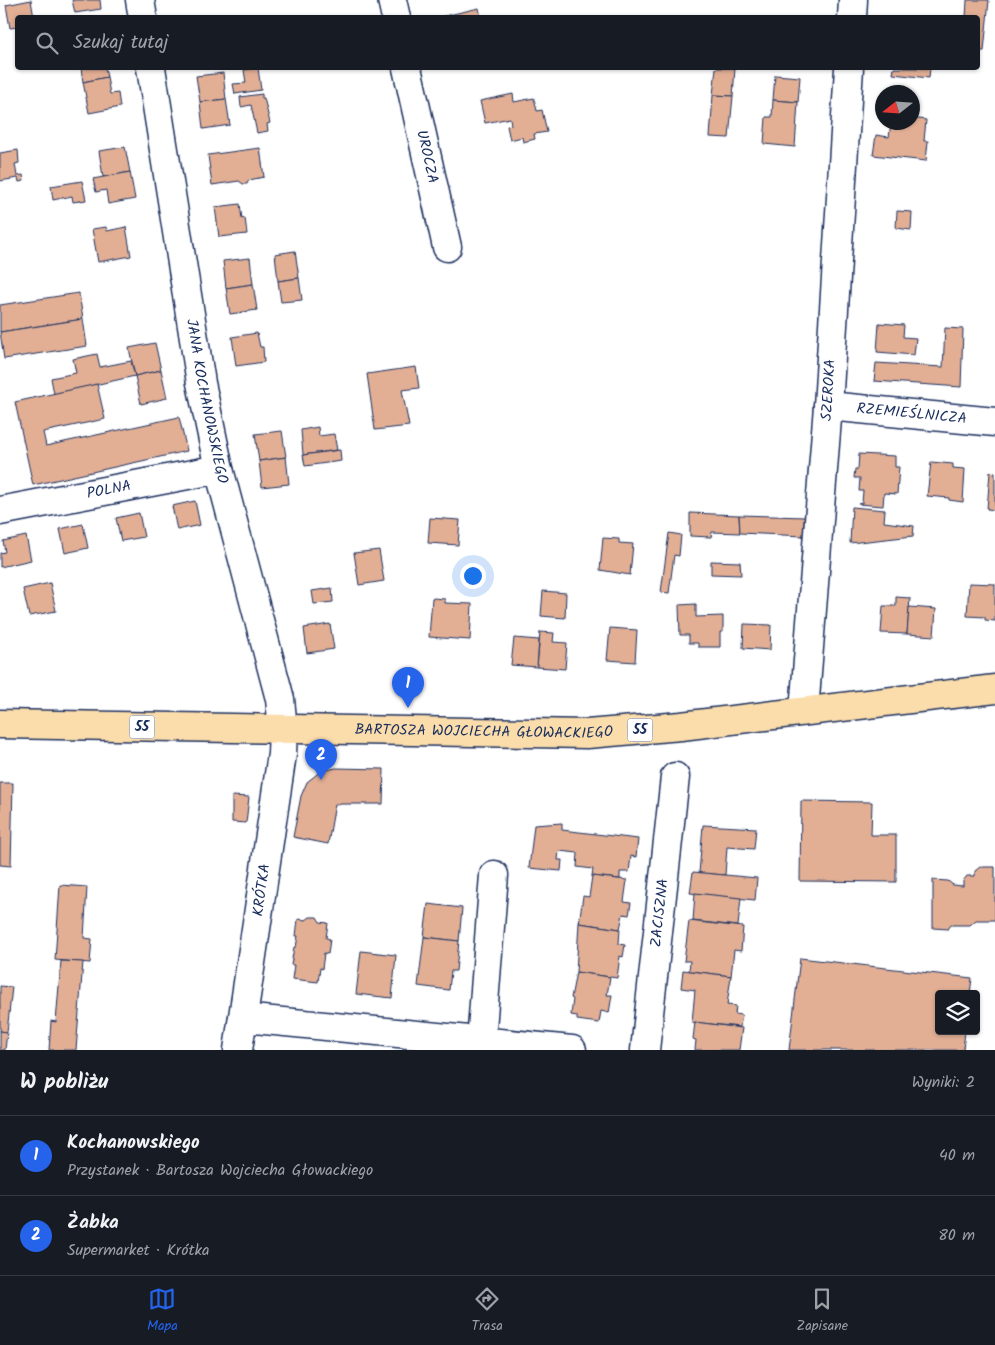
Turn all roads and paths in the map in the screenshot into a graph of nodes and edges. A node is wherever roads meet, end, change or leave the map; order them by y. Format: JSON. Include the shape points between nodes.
{"nodes":[{"id":1,"x":140,"y":0,"type":"edge"},
{"id":2,"x":392,"y":0,"type":"edge"},
{"id":3,"x":853,"y":0,"type":"edge"},
{"id":4,"x":142,"y":15,"type":"edge"},
{"id":5,"x":395,"y":15,"type":"edge"},
{"id":6,"x":852,"y":15,"type":"edge"},
{"id":7,"x":151,"y":70,"type":"edge"},
{"id":8,"x":407,"y":70,"type":"edge"},
{"id":9,"x":849,"y":70,"type":"edge"},
{"id":10,"x":447,"y":246,"type":"dead end"},
{"id":11,"x":828,"y":406,"type":"junction"},
{"id":12,"x":995,"y":422,"type":"edge"},
{"id":13,"x":219,"y":469,"type":"junction"},
{"id":14,"x":0,"y":511,"type":"edge"},
{"id":15,"x":995,"y":689,"type":"edge"},
{"id":16,"x":804,"y":712,"type":"junction"},
{"id":17,"x":0,"y":724,"type":"edge"},
{"id":18,"x":283,"y":730,"type":"junction"},
{"id":19,"x":674,"y":777,"type":"dead end"},
{"id":20,"x":494,"y":875,"type":"dead end"},
{"id":21,"x":243,"y":1018,"type":"junction"},
{"id":22,"x":481,"y":1042,"type":"junction"},
{"id":23,"x":238,"y":1050,"type":"edge"},
{"id":24,"x":572,"y":1050,"type":"edge"},
{"id":25,"x":645,"y":1050,"type":"edge"}],
"edges":[{"from":1,"to":4,"type":"street"},
{"from":2,"to":5,"type":"street"},
{"from":3,"to":6,"type":"street"},
{"from":7,"to":13,"type":"street","name":"JANA KOCHANOWSKIEGO","via":[[201,383]]},
{"from":8,"to":10,"type":"street","name":"UROCZA"},
{"from":9,"to":11,"type":"street","name":"SZEROKA"},
{"from":11,"to":12,"type":"street","name":"RZEMIEŚLNICZA"},
{"from":11,"to":16,"type":"street","name":"SZEROKA"},
{"from":13,"to":14,"type":"street","name":"POLNA"},
{"from":13,"to":18,"type":"street","name":"JANA KOCHANOWSKIEGO","via":[[280,699]]},
{"from":15,"to":16,"type":"main road","name":"BARTOSZA WOJCIECHA GŁOWACKIEGO","number":"55"},
{"from":16,"to":18,"type":"main road","name":"BARTOSZA WOJCIECHA GŁOWACKIEGO","number":"55","via":[[587,734]]},
{"from":17,"to":18,"type":"main road","name":"BARTOSZA WOJCIECHA GŁOWACKIEGO","number":"55"},
{"from":18,"to":21,"type":"street","name":"KRÓTKA"},
{"from":19,"to":25,"type":"street","name":"ZACISZNA"},
{"from":20,"to":22,"type":"street"},
{"from":21,"to":22,"type":"street"},
{"from":21,"to":23,"type":"street","name":"KRÓTKA"},
{"from":22,"to":24,"type":"street"}]}
